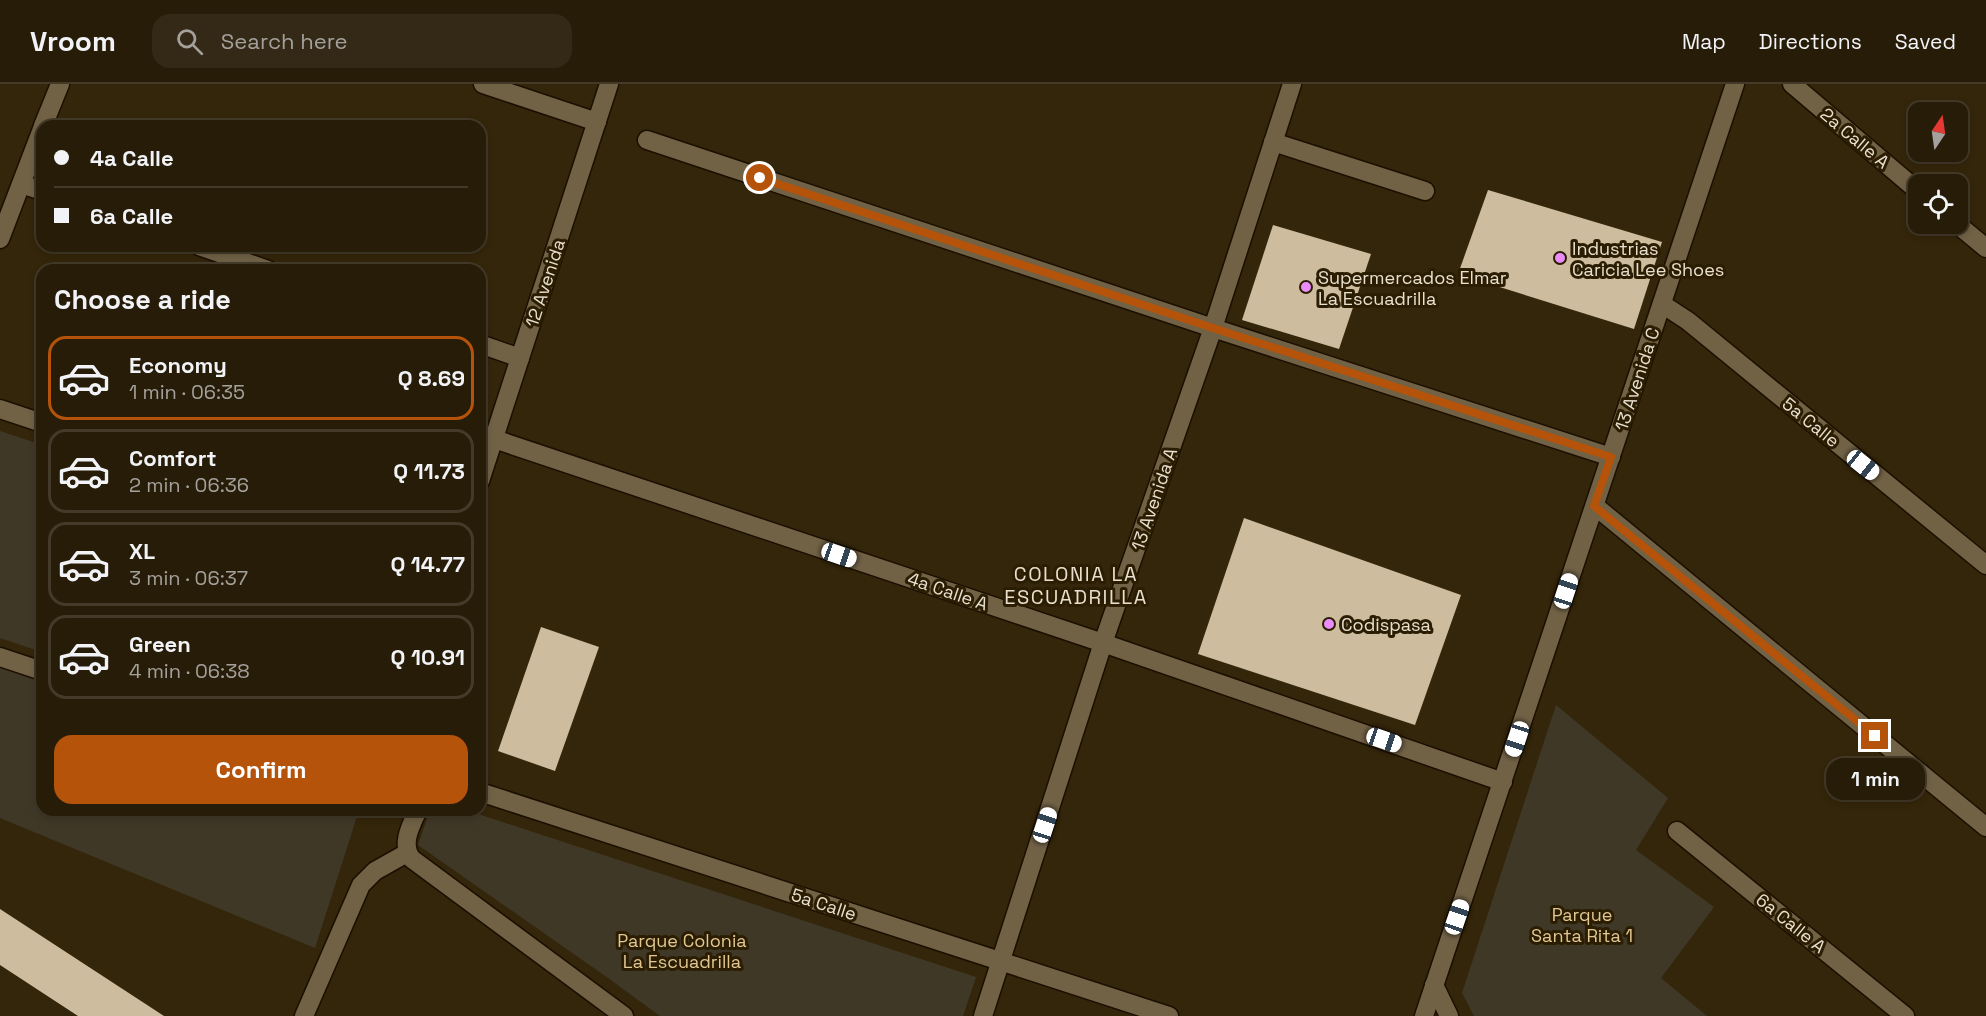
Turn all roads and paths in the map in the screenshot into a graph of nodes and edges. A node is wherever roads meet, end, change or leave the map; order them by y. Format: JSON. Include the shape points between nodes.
{"nodes":[{"id":1,"x":60,"y":84,"type":"edge"},
{"id":2,"x":483,"y":84,"type":"edge"},
{"id":3,"x":609,"y":84,"type":"edge"},
{"id":4,"x":1292,"y":84,"type":"edge"},
{"id":5,"x":1735,"y":84,"type":"edge"},
{"id":6,"x":1792,"y":84,"type":"edge"},
{"id":7,"x":46,"y":120,"type":"edge"},
{"id":8,"x":597,"y":122,"type":"junction"},
{"id":9,"x":647,"y":140,"type":"dead end"},
{"id":10,"x":1273,"y":142,"type":"junction"},
{"id":11,"x":36,"y":146,"type":"edge"},
{"id":12,"x":1908,"y":183,"type":"edge"},
{"id":13,"x":21,"y":184,"type":"junction"},
{"id":14,"x":36,"y":189,"type":"edge"},
{"id":15,"x":1425,"y":191,"type":"dead end"},
{"id":16,"x":1968,"y":233,"type":"edge"},
{"id":17,"x":0,"y":239,"type":"edge"},
{"id":18,"x":1986,"y":248,"type":"edge"},
{"id":19,"x":216,"y":252,"type":"edge"},
{"id":20,"x":251,"y":264,"type":"edge"},
{"id":21,"x":1662,"y":304,"type":"junction"},
{"id":22,"x":1213,"y":328,"type":"junction"},
{"id":23,"x":486,"y":346,"type":"edge"},
{"id":24,"x":520,"y":358,"type":"junction"},
{"id":25,"x":0,"y":409,"type":"edge"},
{"id":26,"x":36,"y":421,"type":"edge"},
{"id":27,"x":494,"y":439,"type":"junction"},
{"id":28,"x":1611,"y":457,"type":"junction"},
{"id":29,"x":486,"y":463,"type":"edge"},
{"id":30,"x":1594,"y":506,"type":"junction"},
{"id":31,"x":1986,"y":565,"type":"edge"},
{"id":32,"x":1103,"y":644,"type":"junction"},
{"id":33,"x":0,"y":657,"type":"edge"},
{"id":34,"x":36,"y":669,"type":"edge"},
{"id":35,"x":1503,"y":782,"type":"junction"},
{"id":36,"x":486,"y":794,"type":"edge"},
{"id":37,"x":416,"y":816,"type":"edge"},
{"id":38,"x":1986,"y":827,"type":"edge"},
{"id":39,"x":1677,"y":831,"type":"dead end"},
{"id":40,"x":407,"y":853,"type":"junction"},
{"id":41,"x":1002,"y":962,"type":"junction"},
{"id":42,"x":1434,"y":985,"type":"junction"},
{"id":43,"x":304,"y":1016,"type":"edge"},
{"id":44,"x":624,"y":1016,"type":"edge"},
{"id":45,"x":983,"y":1016,"type":"edge"},
{"id":46,"x":1169,"y":1016,"type":"edge"},
{"id":47,"x":1424,"y":1016,"type":"edge"},
{"id":48,"x":1449,"y":1016,"type":"edge"},
{"id":49,"x":1905,"y":1016,"type":"edge"}],
"edges":[{"from":1,"to":7,"type":"street"},
{"from":2,"to":8,"type":"street"},
{"from":3,"to":8,"type":"street","name":"12 Avenida"},
{"from":4,"to":10,"type":"street","name":"13 Avenida A"},
{"from":5,"to":21,"type":"street","name":"13 Avenida C"},
{"from":6,"to":12,"type":"street","name":"2a Calle A"},
{"from":8,"to":24,"type":"street","name":"12 Avenida"},
{"from":9,"to":22,"type":"street"},
{"from":10,"to":15,"type":"street"},
{"from":10,"to":22,"type":"street","name":"13 Avenida A"},
{"from":11,"to":13,"type":"street"},
{"from":13,"to":14,"type":"street"},
{"from":13,"to":17,"type":"street"},
{"from":16,"to":18,"type":"street"},
{"from":19,"to":20,"type":"street"},
{"from":21,"to":28,"type":"street","name":"13 Avenida C"},
{"from":21,"to":31,"type":"street","name":"5a Calle","via":[[1688,321]]},
{"from":22,"to":28,"type":"street"},
{"from":22,"to":32,"type":"street","name":"13 Avenida A"},
{"from":23,"to":24,"type":"street"},
{"from":24,"to":27,"type":"street","name":"12 Avenida"},
{"from":25,"to":26,"type":"street"},
{"from":27,"to":29,"type":"street","name":"12 Avenida"},
{"from":27,"to":32,"type":"street","name":"4a Calle A"},
{"from":28,"to":30,"type":"street","name":"13 Avenida C"},
{"from":30,"to":35,"type":"street","name":"13 Avenida C"},
{"from":30,"to":38,"type":"street"},
{"from":32,"to":35,"type":"street","name":"4a Calle A"},
{"from":32,"to":41,"type":"street","name":"13 Avenida A"},
{"from":33,"to":34,"type":"street"},
{"from":35,"to":42,"type":"street","name":"13 Avenida C"},
{"from":36,"to":41,"type":"street","name":"5a Calle"},
{"from":37,"to":40,"type":"street","via":[[406,841]]},
{"from":39,"to":49,"type":"street","name":"6a Calle A"},
{"from":40,"to":43,"type":"street","via":[[375,871],[360,885]]},
{"from":40,"to":44,"type":"street"},
{"from":41,"to":45,"type":"street","name":"13 Avenida A"},
{"from":41,"to":46,"type":"street","name":"5a Calle"},
{"from":42,"to":47,"type":"street","name":"13 Avenida C"},
{"from":42,"to":48,"type":"street"}]}
